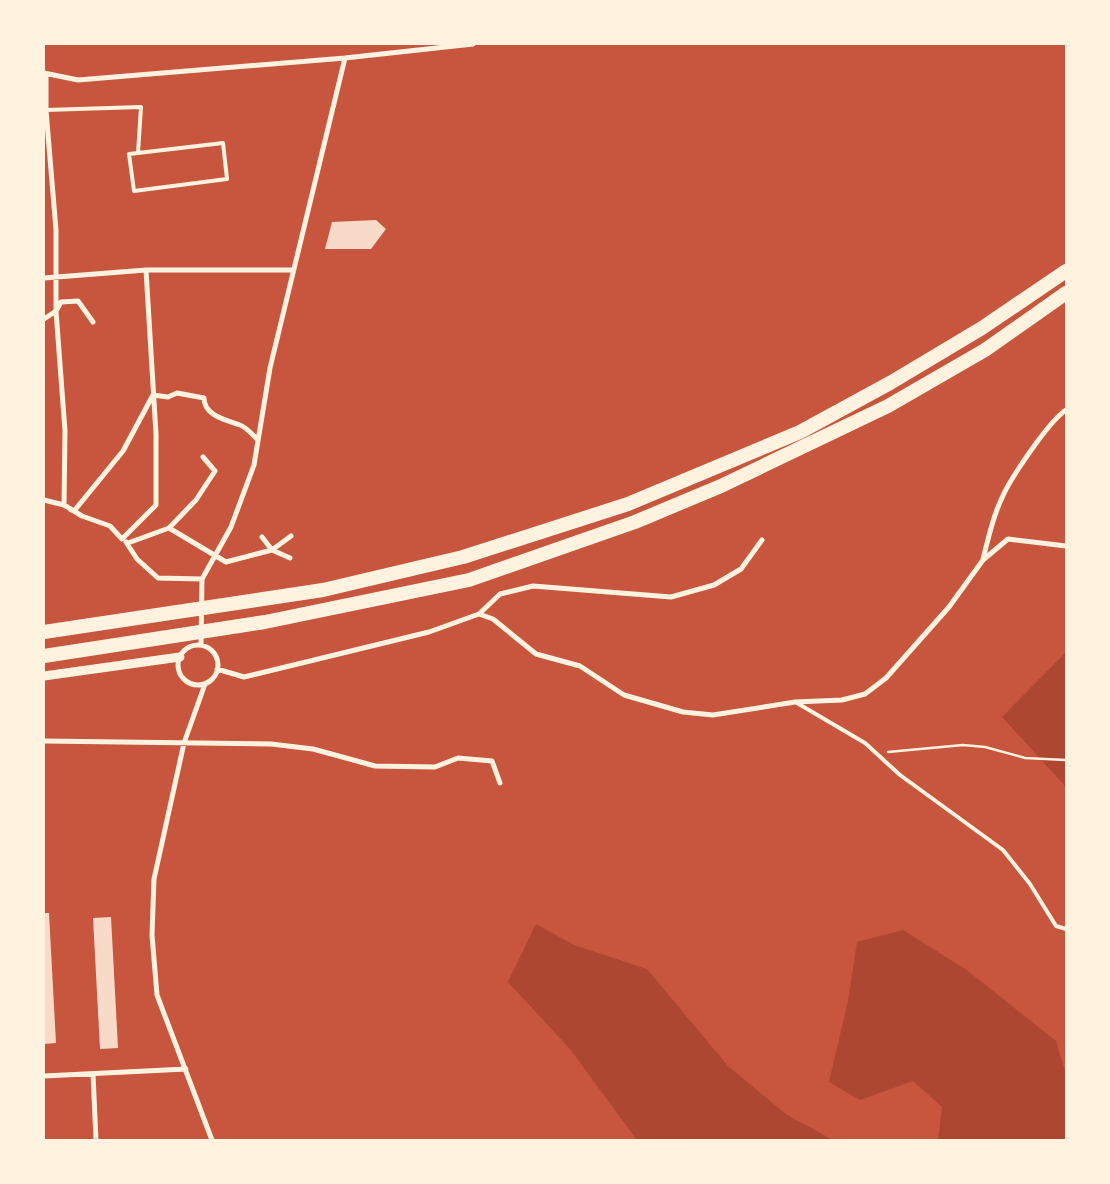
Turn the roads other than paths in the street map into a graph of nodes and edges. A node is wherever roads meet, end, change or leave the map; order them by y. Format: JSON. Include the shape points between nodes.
{"nodes":[{"id":1,"x":473,"y":44,"type":"edge"},
{"id":2,"x":345,"y":58,"type":"junction"},
{"id":3,"x":45,"y":74,"type":"edge"},
{"id":4,"x":46,"y":110,"type":"junction"},
{"id":5,"x":138,"y":153,"type":"junction"},
{"id":6,"x":146,"y":270,"type":"junction"},
{"id":7,"x":292,"y":270,"type":"junction"},
{"id":8,"x":1066,"y":272,"type":"edge"},
{"id":9,"x":44,"y":278,"type":"edge"},
{"id":10,"x":55,"y":278,"type":"junction"},
{"id":11,"x":1066,"y":293,"type":"edge"},
{"id":12,"x":56,"y":310,"type":"junction"},
{"id":13,"x":44,"y":319,"type":"edge"},
{"id":14,"x":93,"y":322,"type":"dead end"},
{"id":15,"x":153,"y":394,"type":"junction"},
{"id":16,"x":1066,"y":410,"type":"edge"},
{"id":17,"x":258,"y":440,"type":"junction"},
{"id":18,"x":204,"y":457,"type":"dead end"},
{"id":19,"x":44,"y":500,"type":"edge"},
{"id":20,"x":64,"y":505,"type":"junction"},
{"id":21,"x":70,"y":509,"type":"junction"},
{"id":22,"x":170,"y":528,"type":"junction"},
{"id":23,"x":291,"y":536,"type":"dead end"},
{"id":24,"x":262,"y":537,"type":"dead end"},
{"id":25,"x":122,"y":539,"type":"junction"},
{"id":26,"x":762,"y":540,"type":"dead end"},
{"id":27,"x":128,"y":542,"type":"junction"},
{"id":28,"x":1066,"y":546,"type":"edge"},
{"id":29,"x":272,"y":550,"type":"junction"},
{"id":30,"x":214,"y":555,"type":"junction"},
{"id":31,"x":290,"y":558,"type":"dead end"},
{"id":32,"x":982,"y":560,"type":"junction"},
{"id":33,"x":202,"y":579,"type":"junction"},
{"id":34,"x":479,"y":614,"type":"junction"},
{"id":35,"x":44,"y":632,"type":"edge"},
{"id":36,"x":201,"y":645,"type":"junction"},
{"id":37,"x":44,"y":656,"type":"edge"},
{"id":38,"x":180,"y":657,"type":"junction"},
{"id":39,"x":218,"y":669,"type":"junction"},
{"id":40,"x":44,"y":676,"type":"edge"},
{"id":41,"x":205,"y":684,"type":"junction"},
{"id":42,"x":795,"y":702,"type":"junction"},
{"id":43,"x":44,"y":741,"type":"edge"},
{"id":44,"x":184,"y":743,"type":"junction"},
{"id":45,"x":500,"y":784,"type":"dead end"},
{"id":46,"x":1066,"y":929,"type":"edge"},
{"id":47,"x":186,"y":1069,"type":"junction"},
{"id":48,"x":93,"y":1074,"type":"junction"},
{"id":49,"x":44,"y":1076,"type":"edge"},
{"id":50,"x":96,"y":1140,"type":"edge"},
{"id":51,"x":212,"y":1140,"type":"edge"}],
"edges":[{"from":1,"to":2,"type":"street"},
{"from":2,"to":3,"type":"street","via":[[78,80]]},
{"from":2,"to":7,"type":"street"},
{"from":3,"to":4,"type":"street"},
{"from":4,"to":5,"type":"lane","via":[[141,107]]},
{"from":4,"to":10,"type":"street","via":[[56,230]]},
{"from":5,"to":5,"type":"lane","via":[[129,154],[134,191],[227,179],[223,143]]},
{"from":6,"to":7,"type":"street"},
{"from":6,"to":10,"type":"street"},
{"from":6,"to":15,"type":"street"},
{"from":7,"to":17,"type":"street"},
{"from":8,"to":35,"type":"highway","via":[[982,328],[800,432],[628,504],[463,557],[323,590]]},
{"from":9,"to":10,"type":"street"},
{"from":10,"to":12,"type":"street"},
{"from":11,"to":37,"type":"highway","via":[[985,350],[888,406],[721,486],[635,522],[469,580],[265,622]]},
{"from":12,"to":13,"type":"street"},
{"from":12,"to":14,"type":"street","via":[[61,302],[78,301]]},
{"from":12,"to":20,"type":"street","via":[[65,431]]},
{"from":15,"to":17,"type":"street","via":[[168,397],[177,393],[204,398],[204,404],[212,413],[227,422],[241,425]]},
{"from":15,"to":21,"type":"street","via":[[123,451],[74,511]]},
{"from":15,"to":25,"type":"street","via":[[156,505]]},
{"from":16,"to":32,"type":"street","via":[[1039,440],[1001,500]]},
{"from":17,"to":30,"type":"street","via":[[254,465],[231,527]]},
{"from":18,"to":22,"type":"street","via":[[214,471],[196,500]]},
{"from":19,"to":20,"type":"street"},
{"from":20,"to":21,"type":"street"},
{"from":21,"to":25,"type":"street","via":[[110,526]]},
{"from":22,"to":27,"type":"street"},
{"from":22,"to":30,"type":"street"},
{"from":23,"to":29,"type":"street"},
{"from":24,"to":29,"type":"street"},
{"from":25,"to":27,"type":"street"},
{"from":26,"to":34,"type":"street","via":[[741,569],[714,585],[680,595],[610,594],[533,586],[500,594]]},
{"from":27,"to":33,"type":"street","via":[[137,559],[158,578]]},
{"from":28,"to":32,"type":"street","via":[[1008,539]]},
{"from":29,"to":30,"type":"street","via":[[226,562]]},
{"from":29,"to":31,"type":"street"},
{"from":30,"to":33,"type":"street"},
{"from":32,"to":42,"type":"street","via":[[936,621],[886,678],[865,694],[842,700]]},
{"from":33,"to":36,"type":"street"},
{"from":34,"to":39,"type":"street","via":[[428,632],[244,677]]},
{"from":34,"to":42,"type":"street","via":[[493,619],[536,654],[580,666],[632,698],[683,712],[713,715]]},
{"from":36,"to":38,"type":"street","via":[[189,648]]},
{"from":36,"to":39,"type":"street","via":[[216,657]]},
{"from":38,"to":40,"type":"street"},
{"from":38,"to":41,"type":"street","via":[[179,670],[186,681]]},
{"from":39,"to":41,"type":"street"},
{"from":41,"to":44,"type":"street"},
{"from":42,"to":46,"type":"lane","via":[[865,743],[900,776],[1002,850],[1030,884],[1056,926]]},
{"from":43,"to":44,"type":"street"},
{"from":44,"to":45,"type":"street","via":[[271,744],[313,749],[375,766],[434,767],[458,758],[492,761]]},
{"from":44,"to":47,"type":"street","via":[[154,879],[152,935],[157,995]]},
{"from":47,"to":48,"type":"street"},
{"from":47,"to":51,"type":"street"},
{"from":48,"to":49,"type":"street"},
{"from":48,"to":50,"type":"street"}]}
